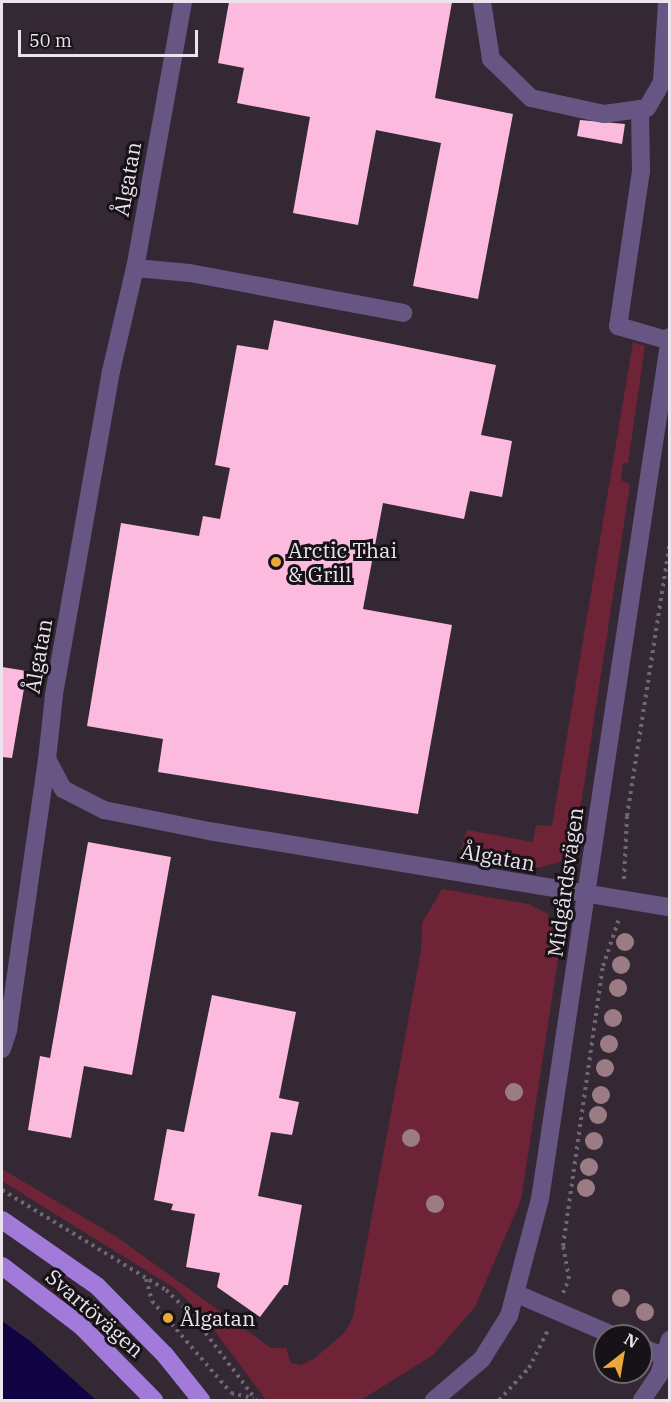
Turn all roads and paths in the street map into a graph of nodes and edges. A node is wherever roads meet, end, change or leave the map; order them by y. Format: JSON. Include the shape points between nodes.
{"nodes":[{"id":1,"x":183,"y":2,"type":"edge"},
{"id":2,"x":482,"y":2,"type":"edge"},
{"id":3,"x":667,"y":2,"type":"edge"},
{"id":4,"x":640,"y":109,"type":"junction"},
{"id":5,"x":135,"y":268,"type":"junction"},
{"id":6,"x":403,"y":313,"type":"dead end"},
{"id":7,"x":669,"y":340,"type":"edge"},
{"id":8,"x":669,"y":541,"type":"edge"},
{"id":9,"x":47,"y":759,"type":"junction"},
{"id":10,"x":586,"y":896,"type":"junction"},
{"id":11,"x":623,"y":901,"type":"junction"},
{"id":12,"x":669,"y":907,"type":"edge"},
{"id":13,"x":2,"y":1049,"type":"edge"},
{"id":14,"x":2,"y":1190,"type":"edge"},
{"id":15,"x":2,"y":1220,"type":"edge"},
{"id":16,"x":2,"y":1266,"type":"edge"},
{"id":17,"x":146,"y":1278,"type":"junction"},
{"id":18,"x":517,"y":1294,"type":"junction"},
{"id":19,"x":556,"y":1311,"type":"junction"},
{"id":20,"x":593,"y":1327,"type":"edge"},
{"id":21,"x":667,"y":1352,"type":"edge"},
{"id":22,"x":255,"y":1399,"type":"edge"},
{"id":23,"x":154,"y":1401,"type":"edge"},
{"id":24,"x":201,"y":1401,"type":"edge"},
{"id":25,"x":434,"y":1401,"type":"edge"},
{"id":26,"x":499,"y":1401,"type":"edge"},
{"id":27,"x":642,"y":1401,"type":"edge"}],
"edges":[{"from":1,"to":5,"type":"street","name":"Ålgatan"},
{"from":2,"to":4,"type":"street","via":[[491,58],[531,98],[604,114]]},
{"from":3,"to":4,"type":"street","via":[[662,82],[647,108]]},
{"from":4,"to":7,"type":"street","via":[[641,171],[618,326]]},
{"from":5,"to":6,"type":"street","via":[[190,273]]},
{"from":5,"to":9,"type":"street","name":"Ålgatan","via":[[111,371],[54,695]]},
{"from":7,"to":10,"type":"street","name":"Midgårdsvägen"},
{"from":8,"to":11,"type":"path","via":[[627,816]]},
{"from":9,"to":10,"type":"street","name":"Ålgatan","via":[[63,789],[104,810]]},
{"from":9,"to":13,"type":"street","via":[[8,1030]]},
{"from":10,"to":11,"type":"street","name":"Ålgatan"},
{"from":10,"to":18,"type":"street","name":"Midgårdsvägen","via":[[540,1199]]},
{"from":11,"to":12,"type":"street","name":"Ålgatan"},
{"from":11,"to":19,"type":"path","via":[[603,966],[563,1245],[569,1279]]},
{"from":14,"to":17,"type":"path"},
{"from":15,"to":24,"type":"main road","name":"Svartövägen","via":[[98,1286],[165,1355]]},
{"from":16,"to":23,"type":"main road","name":"Svartövägen","via":[[81,1326]]},
{"from":17,"to":22,"type":"path","via":[[192,1315]]},
{"from":17,"to":22,"type":"path","via":[[153,1301],[231,1393]]},
{"from":18,"to":19,"type":"street"},
{"from":18,"to":25,"type":"street","name":"Midgårdsvägen","via":[[509,1316],[482,1359]]},
{"from":19,"to":20,"type":"street"},
{"from":19,"to":26,"type":"path","via":[[540,1351]]},
{"from":21,"to":27,"type":"street","via":[[659,1375]]}]}
